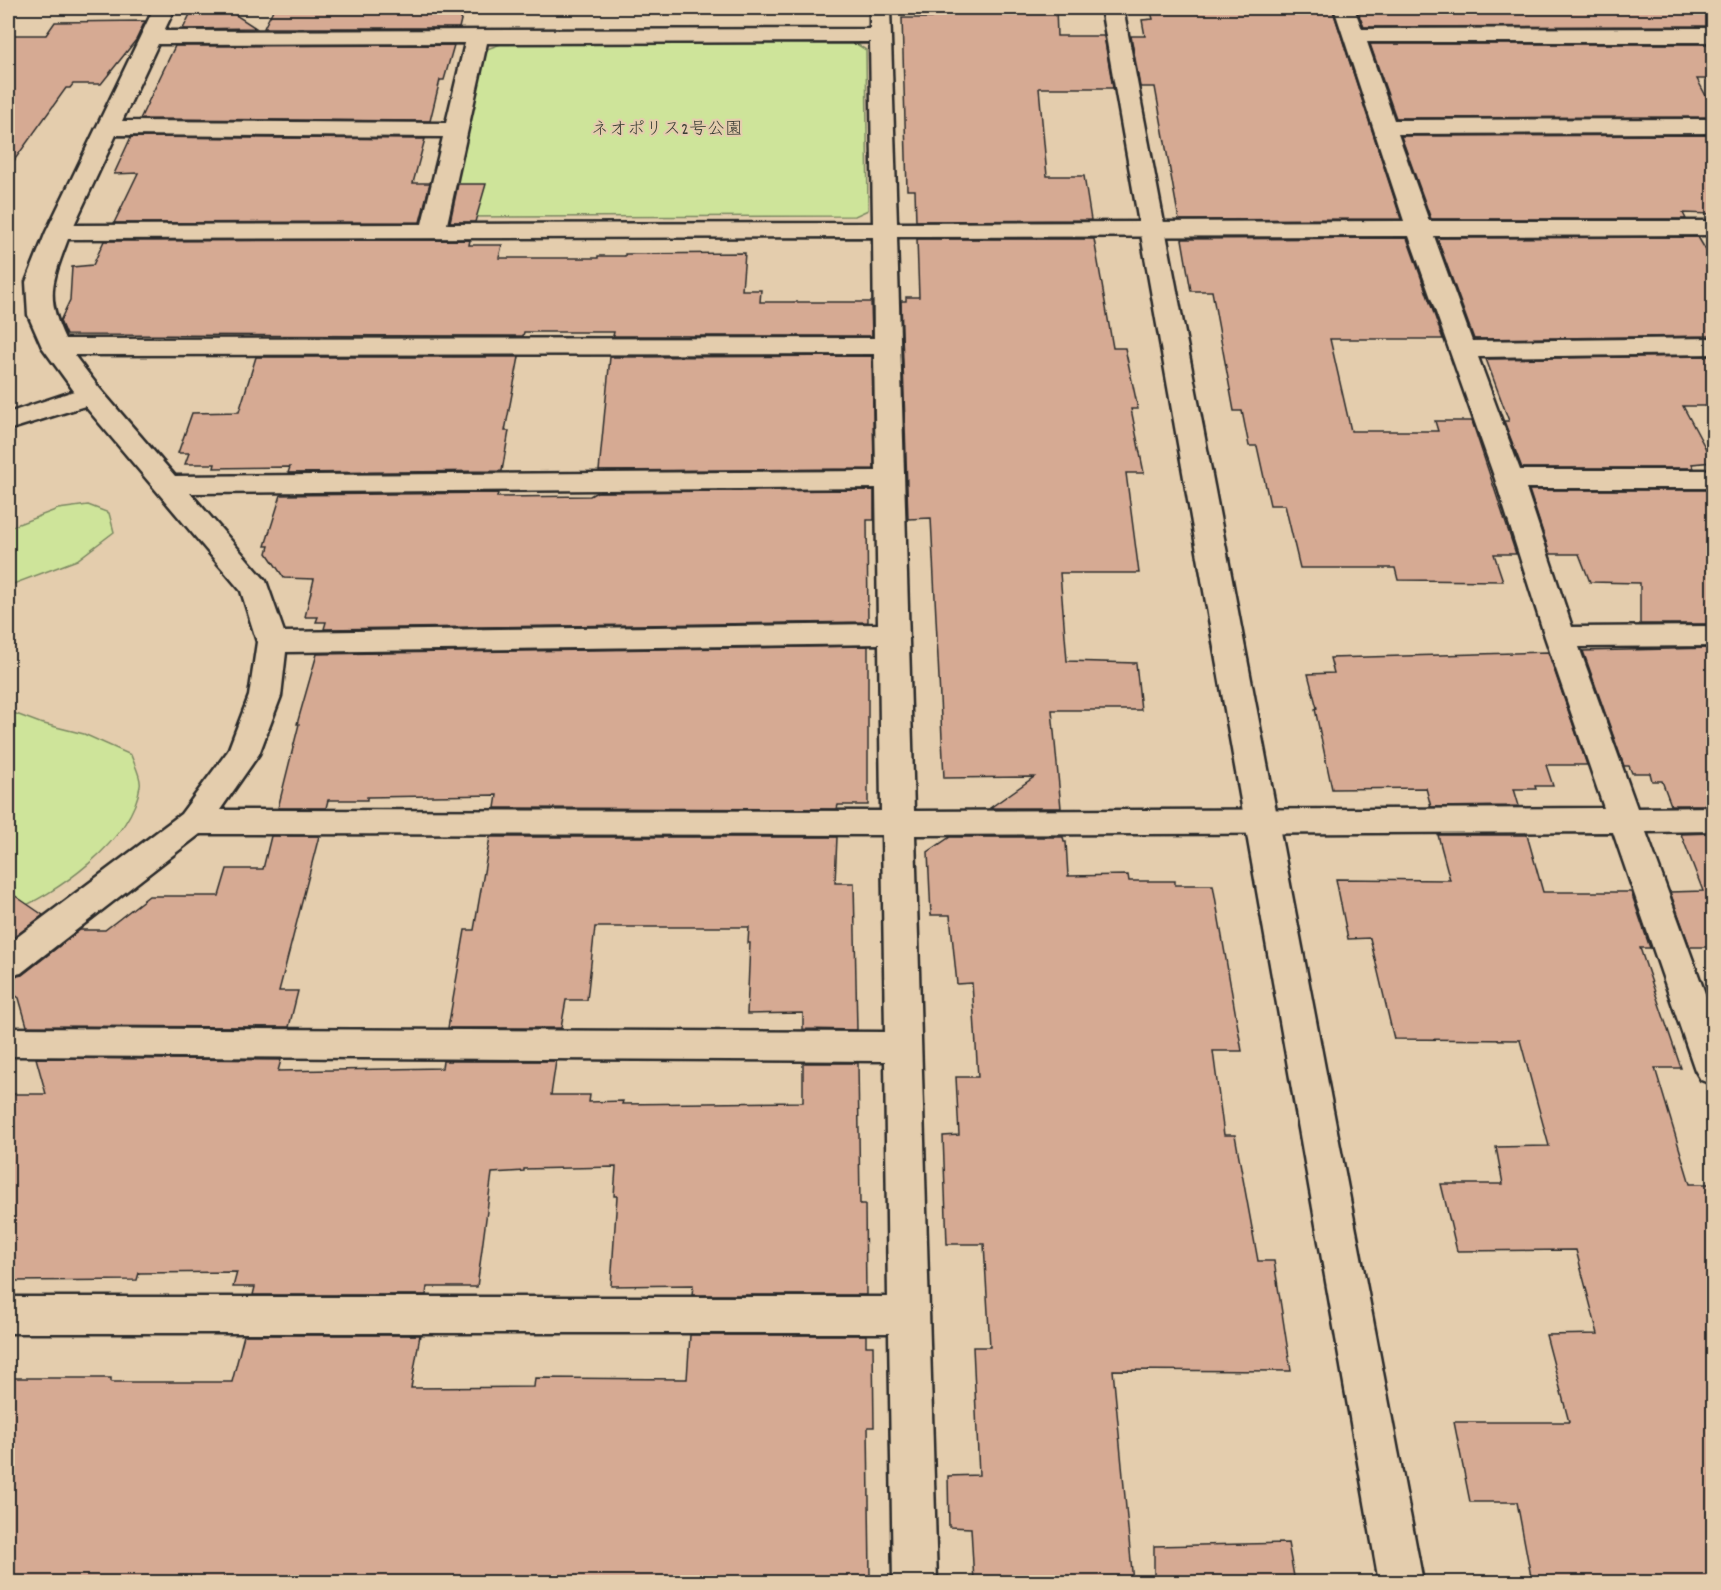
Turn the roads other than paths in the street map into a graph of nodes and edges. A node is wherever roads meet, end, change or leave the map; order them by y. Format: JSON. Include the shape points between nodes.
{"nodes":[{"id":1,"x":164,"y":8,"type":"edge"},
{"id":2,"x":1112,"y":8,"type":"edge"},
{"id":3,"x":1344,"y":8,"type":"edge"},
{"id":4,"x":880,"y":21,"type":"edge"},
{"id":5,"x":1713,"y":35,"type":"edge"},
{"id":6,"x":1355,"y":36,"type":"junction"},
{"id":7,"x":149,"y":38,"type":"junction"},
{"id":8,"x":477,"y":38,"type":"junction"},
{"id":9,"x":1713,"y":126,"type":"edge"},
{"id":10,"x":1386,"y":127,"type":"junction"},
{"id":11,"x":107,"y":128,"type":"junction"},
{"id":12,"x":457,"y":130,"type":"junction"},
{"id":13,"x":1713,"y":228,"type":"edge"},
{"id":14,"x":1419,"y":229,"type":"junction"},
{"id":15,"x":884,"y":230,"type":"junction"},
{"id":16,"x":1153,"y":230,"type":"junction"},
{"id":17,"x":433,"y":231,"type":"junction"},
{"id":18,"x":58,"y":232,"type":"junction"},
{"id":19,"x":887,"y":346,"type":"junction"},
{"id":20,"x":1713,"y":346,"type":"edge"},
{"id":21,"x":55,"y":347,"type":"junction"},
{"id":22,"x":1463,"y":349,"type":"junction"},
{"id":23,"x":90,"y":395,"type":"junction"},
{"id":24,"x":8,"y":422,"type":"edge"},
{"id":25,"x":890,"y":479,"type":"junction"},
{"id":26,"x":1509,"y":479,"type":"junction"},
{"id":27,"x":1713,"y":479,"type":"edge"},
{"id":28,"x":168,"y":484,"type":"junction"},
{"id":29,"x":894,"y":634,"type":"junction"},
{"id":30,"x":1713,"y":636,"type":"edge"},
{"id":31,"x":1560,"y":637,"type":"junction"},
{"id":32,"x":272,"y":642,"type":"junction"},
{"id":33,"x":1624,"y":819,"type":"junction"},
{"id":34,"x":1713,"y":819,"type":"edge"},
{"id":35,"x":193,"y":822,"type":"junction"},
{"id":36,"x":900,"y":822,"type":"junction"},
{"id":37,"x":1264,"y":823,"type":"junction"},
{"id":38,"x":8,"y":963,"type":"edge"},
{"id":39,"x":8,"y":1042,"type":"edge"},
{"id":40,"x":902,"y":1047,"type":"junction"},
{"id":41,"x":1710,"y":1050,"type":"edge"},
{"id":42,"x":8,"y":1315,"type":"edge"},
{"id":43,"x":909,"y":1315,"type":"junction"},
{"id":44,"x":915,"y":1582,"type":"edge"},
{"id":45,"x":1401,"y":1582,"type":"edge"}],
"edges":[{"from":1,"to":7,"type":"street"},
{"from":2,"to":16,"type":"street"},
{"from":3,"to":6,"type":"street"},
{"from":4,"to":8,"type":"street"},
{"from":4,"to":15,"type":"street"},
{"from":5,"to":6,"type":"street"},
{"from":6,"to":10,"type":"street"},
{"from":7,"to":8,"type":"street"},
{"from":7,"to":11,"type":"street"},
{"from":8,"to":12,"type":"street"},
{"from":9,"to":10,"type":"street"},
{"from":10,"to":14,"type":"street"},
{"from":11,"to":12,"type":"street"},
{"from":11,"to":18,"type":"street"},
{"from":12,"to":17,"type":"street"},
{"from":13,"to":14,"type":"street"},
{"from":14,"to":16,"type":"street"},
{"from":14,"to":22,"type":"street"},
{"from":15,"to":16,"type":"street"},
{"from":15,"to":17,"type":"street"},
{"from":15,"to":19,"type":"street"},
{"from":16,"to":37,"type":"street"},
{"from":17,"to":18,"type":"street"},
{"from":18,"to":21,"type":"street","via":[[39,282],[41,315]]},
{"from":19,"to":21,"type":"street"},
{"from":19,"to":25,"type":"street"},
{"from":20,"to":22,"type":"street"},
{"from":21,"to":23,"type":"street"},
{"from":22,"to":26,"type":"street"},
{"from":23,"to":24,"type":"street"},
{"from":23,"to":28,"type":"street"},
{"from":25,"to":28,"type":"street"},
{"from":25,"to":29,"type":"street"},
{"from":26,"to":27,"type":"street"},
{"from":26,"to":31,"type":"street"},
{"from":28,"to":32,"type":"street","via":[[255,588]]},
{"from":29,"to":32,"type":"street"},
{"from":29,"to":36,"type":"street"},
{"from":30,"to":31,"type":"street"},
{"from":31,"to":33,"type":"street"},
{"from":32,"to":35,"type":"street","via":[[265,696],[243,754]]},
{"from":33,"to":34,"type":"street"},
{"from":33,"to":37,"type":"street"},
{"from":33,"to":41,"type":"street"},
{"from":35,"to":36,"type":"street"},
{"from":35,"to":38,"type":"street"},
{"from":36,"to":37,"type":"street"},
{"from":36,"to":40,"type":"street"},
{"from":37,"to":45,"type":"street"},
{"from":39,"to":40,"type":"street"},
{"from":40,"to":43,"type":"street"},
{"from":42,"to":43,"type":"street"},
{"from":43,"to":44,"type":"street"}]}
